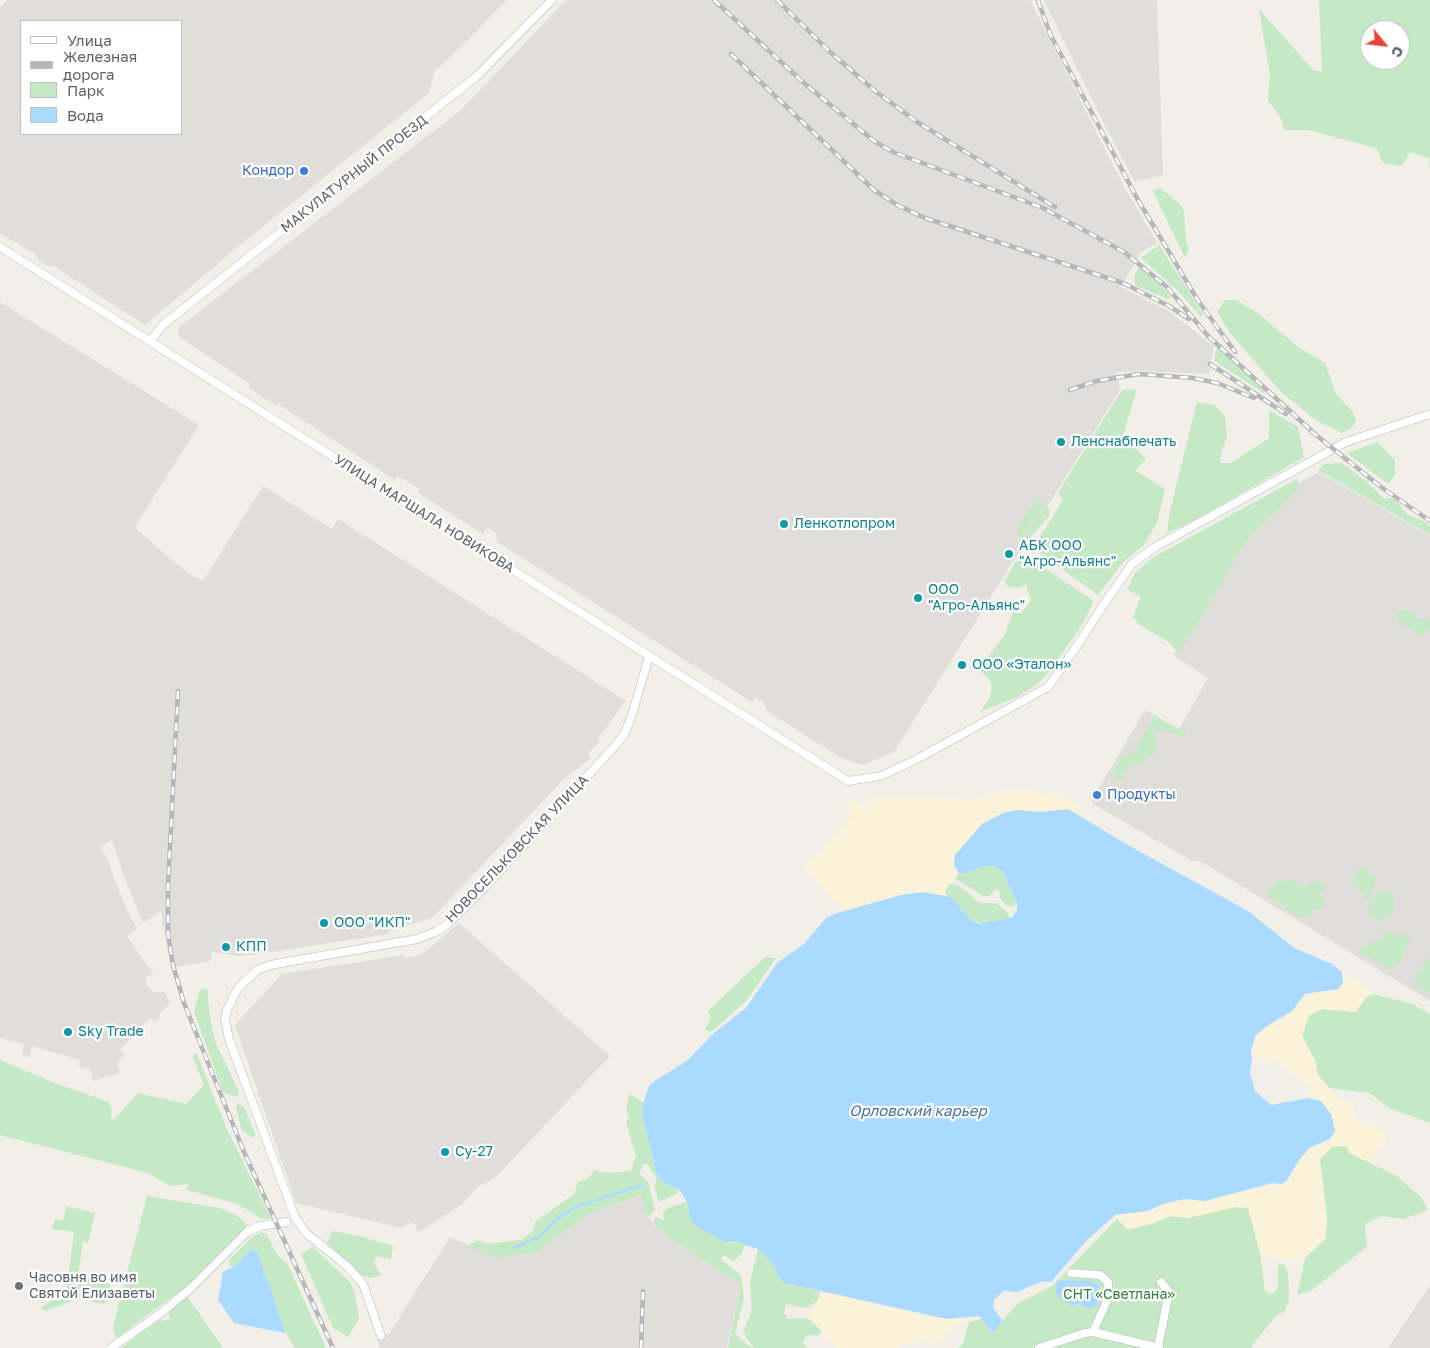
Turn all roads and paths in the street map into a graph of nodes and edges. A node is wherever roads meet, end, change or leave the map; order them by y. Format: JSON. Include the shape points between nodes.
{"nodes":[{"id":1,"x":552,"y":0,"type":"edge"},
{"id":2,"x":0,"y":247,"type":"edge"},
{"id":3,"x":150,"y":341,"type":"junction"},
{"id":4,"x":1430,"y":414,"type":"edge"},
{"id":5,"x":649,"y":656,"type":"junction"},
{"id":6,"x":286,"y":1222,"type":"dead end"},
{"id":7,"x":1071,"y":1273,"type":"dead end"},
{"id":8,"x":1161,"y":1282,"type":"dead end"},
{"id":9,"x":1093,"y":1332,"type":"junction"},
{"id":10,"x":381,"y":1336,"type":"dead end"},
{"id":11,"x":1159,"y":1347,"type":"edge"},
{"id":12,"x":110,"y":1348,"type":"edge"},
{"id":13,"x":1039,"y":1348,"type":"edge"}],
"edges":[{"from":1,"to":3,"type":"street","name":"МАКУЛАТУРНЫЙ ПРОЕЗД","via":[[477,76],[164,324]]},
{"from":2,"to":3,"type":"street","name":"УЛИЦА МАРШАЛА НОВИКОВА"},
{"from":3,"to":5,"type":"street","name":"УЛИЦА МАРШАЛА НОВИКОВА"},
{"from":4,"to":5,"type":"street","name":"УЛИЦА МАРШАЛА НОВИКОВА","via":[[1346,442],[1155,546],[1132,564],[1076,650],[1048,686],[886,774],[848,781]]},
{"from":5,"to":10,"type":"street","name":"НОВОСЕЛЬКОВСКАЯ УЛИЦА","via":[[632,715],[615,746],[448,924],[417,939],[270,965],[257,970],[238,988],[229,1005],[225,1019],[229,1039],[296,1217],[306,1233],[363,1284]]},
{"from":6,"to":12,"type":"street","via":[[260,1226],[247,1232],[190,1289]]},
{"from":7,"to":9,"type":"street","via":[[1100,1275],[1108,1282],[1108,1296]]},
{"from":8,"to":11,"type":"street","via":[[1169,1292]]},
{"from":9,"to":11,"type":"street"},
{"from":9,"to":13,"type":"street"}]}
